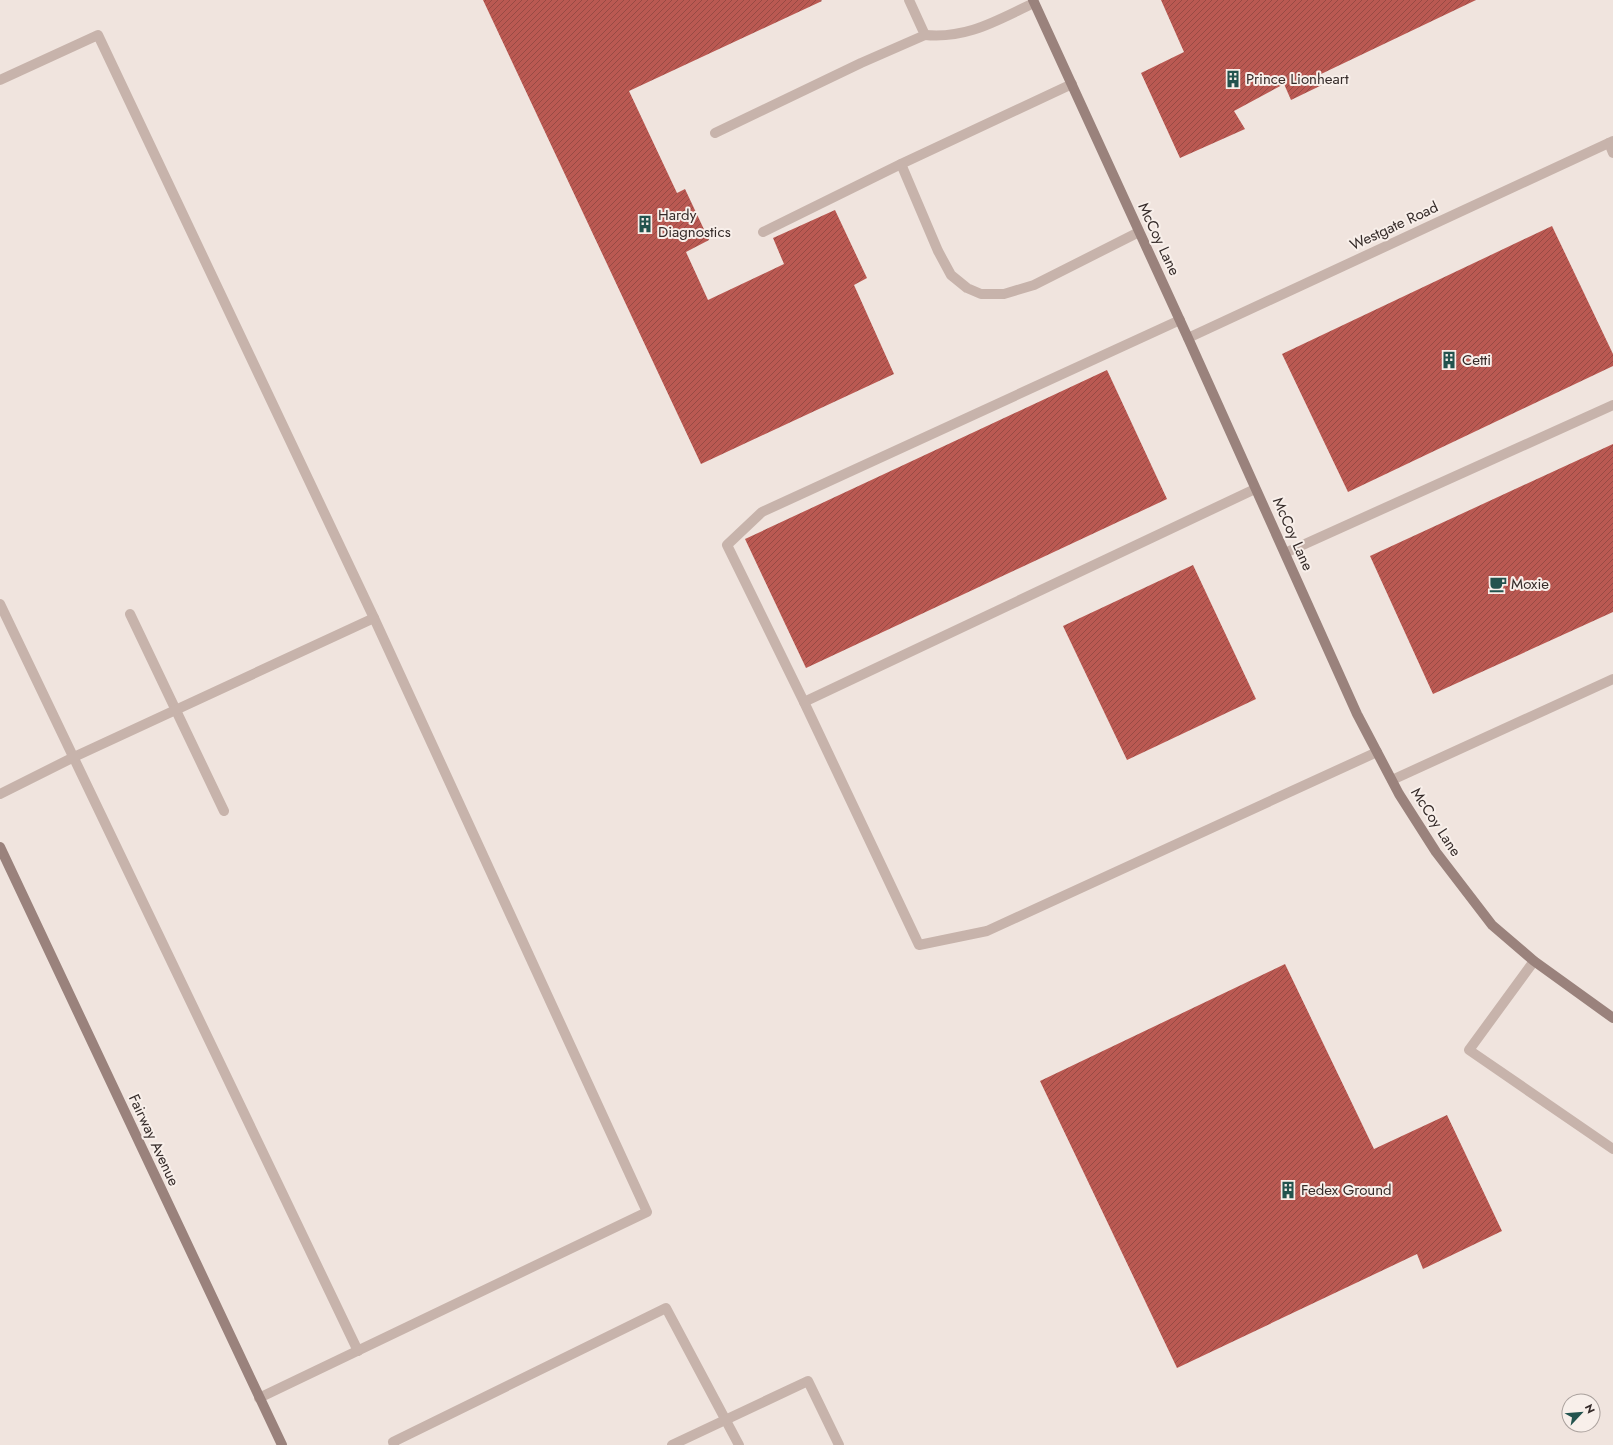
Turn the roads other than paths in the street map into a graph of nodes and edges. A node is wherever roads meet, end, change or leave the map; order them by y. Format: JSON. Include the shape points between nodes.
{"nodes":[{"id":1,"x":909,"y":0,"type":"edge"},
{"id":2,"x":1034,"y":1,"type":"edge"},
{"id":3,"x":925,"y":35,"type":"junction"},
{"id":4,"x":0,"y":80,"type":"edge"},
{"id":5,"x":1072,"y":84,"type":"junction"},
{"id":6,"x":715,"y":133,"type":"dead end"},
{"id":7,"x":1611,"y":142,"type":"edge"},
{"id":8,"x":1613,"y":153,"type":"edge"},
{"id":9,"x":901,"y":164,"type":"junction"},
{"id":10,"x":763,"y":232,"type":"dead end"},
{"id":11,"x":1139,"y":232,"type":"junction"},
{"id":12,"x":1180,"y":320,"type":"junction"},
{"id":13,"x":1188,"y":338,"type":"junction"},
{"id":14,"x":1613,"y":405,"type":"edge"},
{"id":15,"x":1256,"y":489,"type":"junction"},
{"id":16,"x":1285,"y":553,"type":"junction"},
{"id":17,"x":0,"y":604,"type":"edge"},
{"id":18,"x":130,"y":614,"type":"dead end"},
{"id":19,"x":374,"y":618,"type":"junction"},
{"id":20,"x":1613,"y":679,"type":"edge"},
{"id":21,"x":804,"y":702,"type":"junction"},
{"id":22,"x":177,"y":709,"type":"junction"},
{"id":23,"x":1377,"y":752,"type":"junction"},
{"id":24,"x":74,"y":757,"type":"junction"},
{"id":25,"x":1392,"y":780,"type":"junction"},
{"id":26,"x":0,"y":794,"type":"edge"},
{"id":27,"x":224,"y":811,"type":"dead end"},
{"id":28,"x":0,"y":846,"type":"edge"},
{"id":29,"x":1534,"y":961,"type":"junction"},
{"id":30,"x":1613,"y":1018,"type":"edge"},
{"id":31,"x":1613,"y":1149,"type":"edge"},
{"id":32,"x":358,"y":1351,"type":"junction"},
{"id":33,"x":260,"y":1398,"type":"junction"},
{"id":34,"x":726,"y":1420,"type":"junction"},
{"id":35,"x":282,"y":1445,"type":"edge"},
{"id":36,"x":394,"y":1445,"type":"edge"},
{"id":37,"x":672,"y":1445,"type":"edge"},
{"id":38,"x":739,"y":1445,"type":"edge"},
{"id":39,"x":839,"y":1445,"type":"edge"}],
"edges":[{"from":1,"to":3,"type":"street"},
{"from":2,"to":3,"type":"street","via":[[972,31],[938,36]]},
{"from":2,"to":5,"type":"street","name":"McCoy Lane"},
{"from":3,"to":6,"type":"street"},
{"from":4,"to":19,"type":"street","via":[[98,35]]},
{"from":5,"to":9,"type":"street"},
{"from":5,"to":11,"type":"street","name":"McCoy Lane"},
{"from":7,"to":8,"type":"street"},
{"from":7,"to":13,"type":"street","name":"Westgate Road"},
{"from":9,"to":10,"type":"street"},
{"from":9,"to":11,"type":"street","via":[[951,275],[967,288],[981,294],[1004,294],[1034,285]]},
{"from":11,"to":12,"type":"street","name":"McCoy Lane"},
{"from":12,"to":13,"type":"street","name":"McCoy Lane"},
{"from":12,"to":21,"type":"street","via":[[762,512],[727,545]]},
{"from":13,"to":15,"type":"street","name":"McCoy Lane"},
{"from":14,"to":16,"type":"street"},
{"from":15,"to":16,"type":"street","name":"McCoy Lane"},
{"from":15,"to":21,"type":"street"},
{"from":16,"to":23,"type":"street","name":"McCoy Lane","via":[[1357,714]]},
{"from":17,"to":24,"type":"street"},
{"from":18,"to":22,"type":"street"},
{"from":19,"to":22,"type":"street"},
{"from":19,"to":32,"type":"street","via":[[647,1212]]},
{"from":20,"to":25,"type":"street"},
{"from":21,"to":23,"type":"street","via":[[919,945],[987,931]]},
{"from":22,"to":24,"type":"street"},
{"from":22,"to":27,"type":"street"},
{"from":23,"to":25,"type":"street","name":"McCoy Lane"},
{"from":24,"to":26,"type":"street"},
{"from":24,"to":32,"type":"street"},
{"from":25,"to":29,"type":"street","name":"McCoy Lane","via":[[1436,852],[1492,925]]},
{"from":28,"to":33,"type":"street","name":"Fairway Avenue"},
{"from":29,"to":30,"type":"street","name":"McCoy Lane"},
{"from":29,"to":31,"type":"street","via":[[1468,1050]]},
{"from":32,"to":33,"type":"street"},
{"from":33,"to":35,"type":"street","name":"Fairway Avenue"},
{"from":34,"to":36,"type":"street","via":[[666,1308],[393,1442]]},
{"from":34,"to":37,"type":"street"},
{"from":34,"to":38,"type":"street"},
{"from":34,"to":39,"type":"street","via":[[808,1381]]}]}
